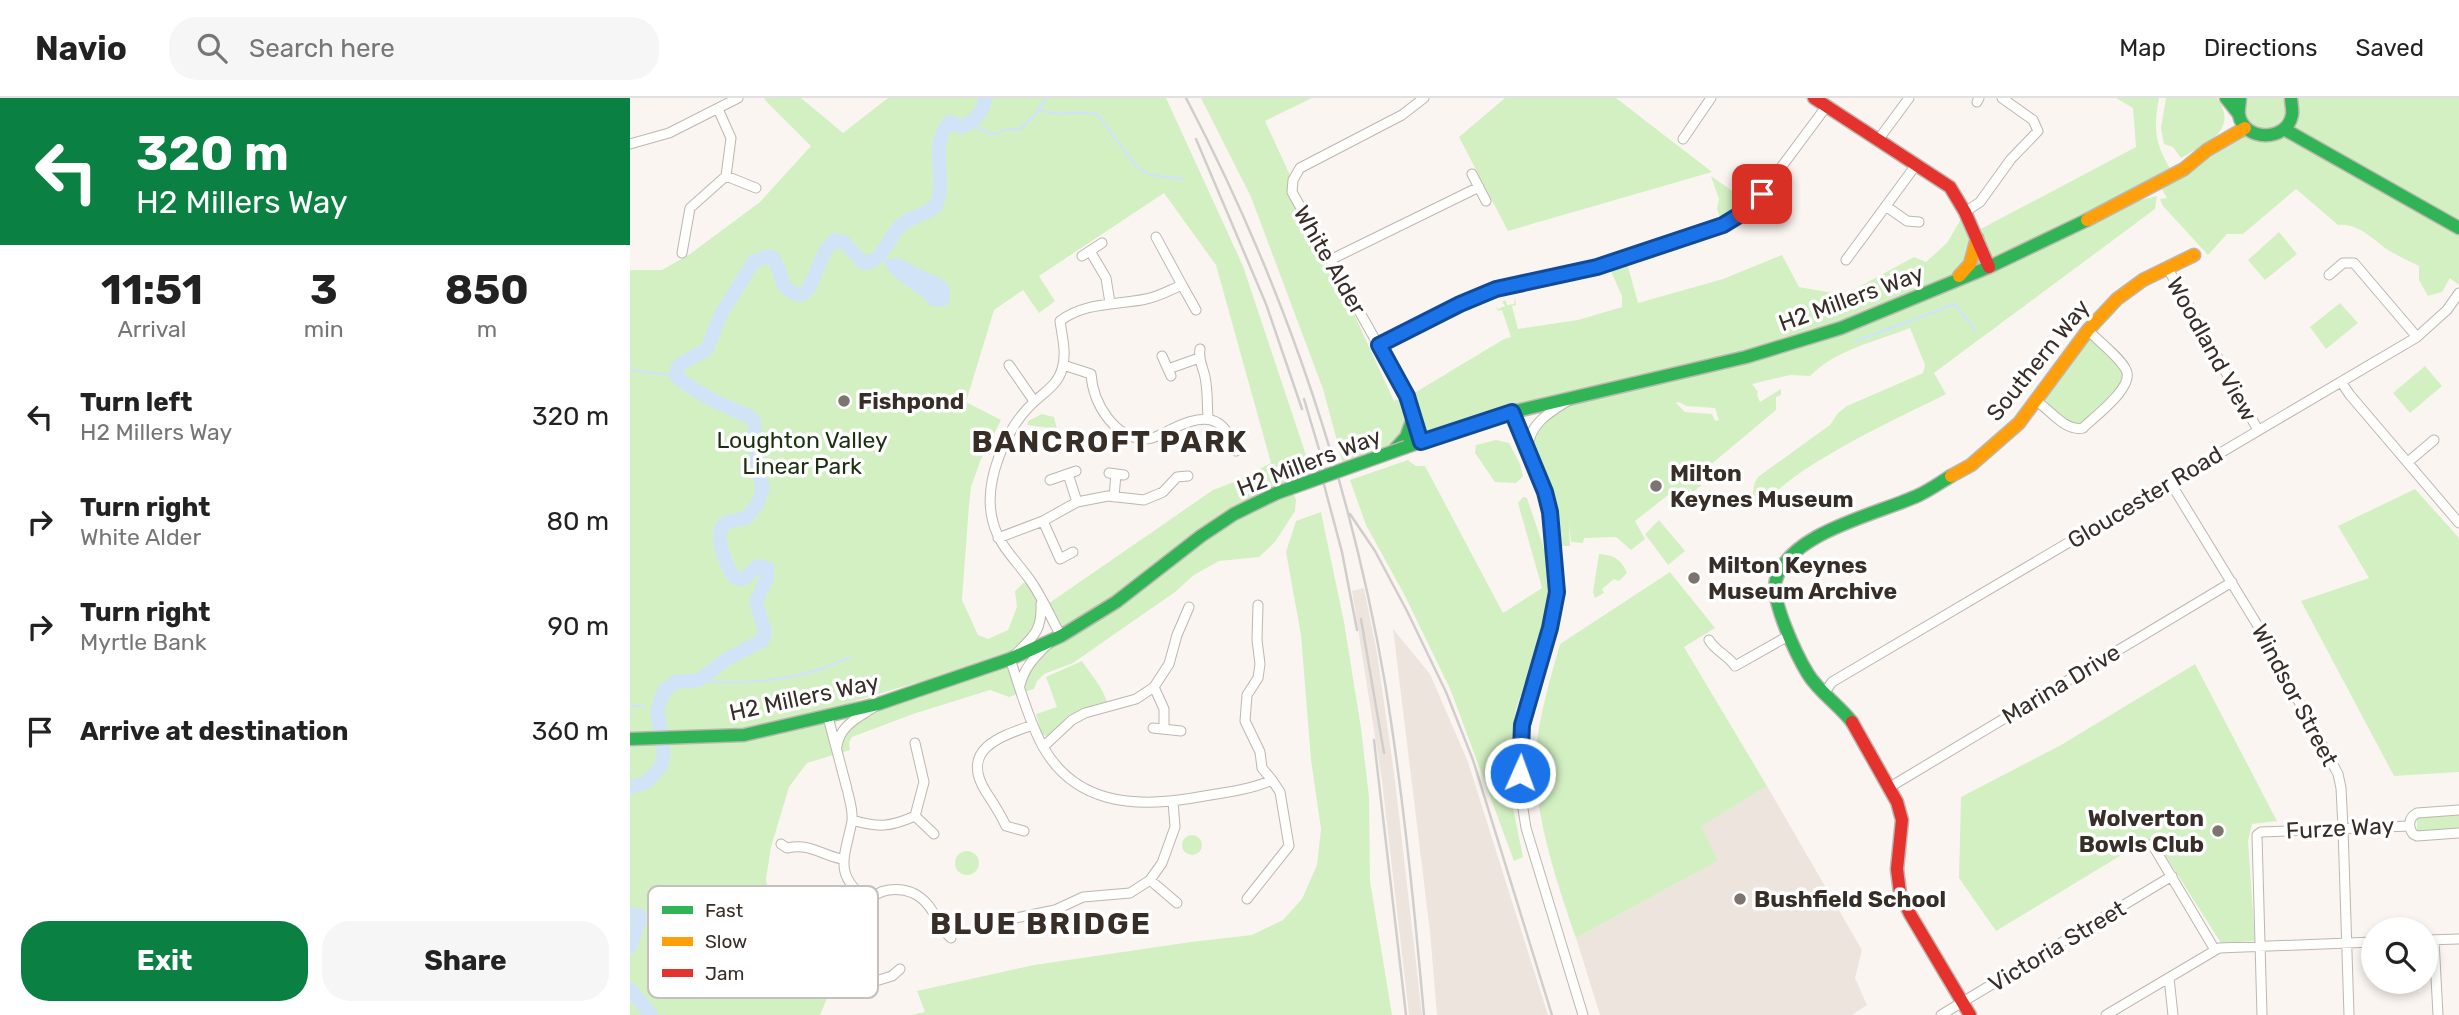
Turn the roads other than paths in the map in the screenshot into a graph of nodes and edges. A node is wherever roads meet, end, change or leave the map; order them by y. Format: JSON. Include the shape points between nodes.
{"nodes":[{"id":1,"x":738,"y":98,"type":"edge"},
{"id":2,"x":1424,"y":98,"type":"edge"},
{"id":3,"x":1711,"y":98,"type":"edge"},
{"id":4,"x":1814,"y":98,"type":"edge"},
{"id":5,"x":1909,"y":98,"type":"edge"},
{"id":6,"x":2002,"y":98,"type":"edge"},
{"id":7,"x":2226,"y":98,"type":"edge"},
{"id":8,"x":2240,"y":98,"type":"edge"},
{"id":9,"x":2294,"y":101,"type":"edge"},
{"id":10,"x":1826,"y":107,"type":"junction"},
{"id":11,"x":718,"y":109,"type":"junction"},
{"id":12,"x":2238,"y":113,"type":"junction"},
{"id":13,"x":2245,"y":128,"type":"junction"},
{"id":14,"x":2284,"y":130,"type":"junction"},
{"id":15,"x":1683,"y":139,"type":"dead end"},
{"id":16,"x":1878,"y":139,"type":"junction"},
{"id":17,"x":630,"y":144,"type":"edge"},
{"id":18,"x":1916,"y":165,"type":"junction"},
{"id":19,"x":1472,"y":174,"type":"dead end"},
{"id":20,"x":726,"y":176,"type":"junction"},
{"id":21,"x":1479,"y":187,"type":"junction"},
{"id":22,"x":756,"y":188,"type":"dead end"},
{"id":23,"x":1486,"y":201,"type":"dead end"},
{"id":24,"x":1887,"y":207,"type":"junction"},
{"id":25,"x":1965,"y":212,"type":"junction"},
{"id":26,"x":1919,"y":222,"type":"dead end"},
{"id":27,"x":2459,"y":228,"type":"edge"},
{"id":28,"x":1156,"y":237,"type":"dead end"},
{"id":29,"x":1977,"y":237,"type":"junction"},
{"id":30,"x":1102,"y":243,"type":"dead end"},
{"id":31,"x":682,"y":253,"type":"dead end"},
{"id":32,"x":2194,"y":255,"type":"dead end"},
{"id":33,"x":1330,"y":260,"type":"junction"},
{"id":34,"x":1846,"y":260,"type":"dead end"},
{"id":35,"x":1989,"y":267,"type":"junction"},
{"id":36,"x":2167,"y":267,"type":"junction"},
{"id":37,"x":2329,"y":275,"type":"dead end"},
{"id":38,"x":1182,"y":285,"type":"junction"},
{"id":39,"x":1944,"y":286,"type":"junction"},
{"id":40,"x":2459,"y":293,"type":"edge"},
{"id":41,"x":1110,"y":303,"type":"junction"},
{"id":42,"x":1196,"y":310,"type":"dead end"},
{"id":43,"x":2088,"y":330,"type":"junction"},
{"id":44,"x":2417,"y":337,"type":"junction"},
{"id":45,"x":1379,"y":345,"type":"junction"},
{"id":46,"x":1162,"y":356,"type":"dead end"},
{"id":47,"x":1009,"y":365,"type":"dead end"},
{"id":48,"x":1063,"y":365,"type":"junction"},
{"id":49,"x":2341,"y":382,"type":"junction"},
{"id":50,"x":1577,"y":396,"type":"junction"},
{"id":51,"x":1034,"y":401,"type":"junction"},
{"id":52,"x":2036,"y":401,"type":"junction"},
{"id":53,"x":1512,"y":412,"type":"junction"},
{"id":54,"x":1208,"y":418,"type":"junction"},
{"id":55,"x":1413,"y":418,"type":"junction"},
{"id":56,"x":2258,"y":430,"type":"junction"},
{"id":57,"x":2434,"y":440,"type":"dead end"},
{"id":58,"x":1421,"y":442,"type":"junction"},
{"id":59,"x":1236,"y":451,"type":"dead end"},
{"id":60,"x":1392,"y":452,"type":"junction"},
{"id":61,"x":1528,"y":456,"type":"junction"},
{"id":62,"x":2407,"y":462,"type":"junction"},
{"id":63,"x":1116,"y":474,"type":"dead end"},
{"id":64,"x":1188,"y":476,"type":"dead end"},
{"id":65,"x":1050,"y":480,"type":"dead end"},
{"id":66,"x":2170,"y":482,"type":"junction"},
{"id":67,"x":1114,"y":496,"type":"junction"},
{"id":68,"x":1077,"y":502,"type":"junction"},
{"id":69,"x":1043,"y":521,"type":"junction"},
{"id":70,"x":2459,"y":523,"type":"edge"},
{"id":71,"x":998,"y":538,"type":"junction"},
{"id":72,"x":1073,"y":552,"type":"dead end"},
{"id":73,"x":2232,"y":583,"type":"junction"},
{"id":74,"x":1041,"y":600,"type":"junction"},
{"id":75,"x":1258,"y":605,"type":"dead end"},
{"id":76,"x":1189,"y":607,"type":"dead end"},
{"id":77,"x":1790,"y":635,"type":"junction"},
{"id":78,"x":1056,"y":638,"type":"junction"},
{"id":79,"x":1709,"y":640,"type":"dead end"},
{"id":80,"x":1012,"y":659,"type":"junction"},
{"id":81,"x":1020,"y":685,"type":"junction"},
{"id":82,"x":1154,"y":687,"type":"junction"},
{"id":83,"x":1825,"y":692,"type":"junction"},
{"id":84,"x":878,"y":704,"type":"junction"},
{"id":85,"x":828,"y":717,"type":"junction"},
{"id":86,"x":1033,"y":726,"type":"junction"},
{"id":87,"x":1153,"y":728,"type":"dead end"},
{"id":88,"x":1164,"y":728,"type":"junction"},
{"id":89,"x":1181,"y":731,"type":"dead end"},
{"id":90,"x":637,"y":739,"type":"edge"},
{"id":91,"x":915,"y":743,"type":"dead end"},
{"id":92,"x":1043,"y":747,"type":"junction"},
{"id":93,"x":837,"y":748,"type":"junction"},
{"id":94,"x":1272,"y":780,"type":"junction"},
{"id":95,"x":1890,"y":787,"type":"junction"},
{"id":96,"x":1173,"y":801,"type":"junction"},
{"id":97,"x":2459,"y":810,"type":"edge"},
{"id":98,"x":915,"y":816,"type":"junction"},
{"id":99,"x":852,"y":820,"type":"junction"},
{"id":100,"x":2409,"y":826,"type":"junction"},
{"id":101,"x":2343,"y":828,"type":"junction"},
{"id":102,"x":1024,"y":831,"type":"dead end"},
{"id":103,"x":2459,"y":833,"type":"edge"},
{"id":104,"x":934,"y":834,"type":"dead end"},
{"id":105,"x":780,"y":844,"type":"dead end"},
{"id":106,"x":2152,"y":844,"type":"dead end"},
{"id":107,"x":842,"y":859,"type":"junction"},
{"id":108,"x":2172,"y":876,"type":"junction"},
{"id":109,"x":1150,"y":880,"type":"junction"},
{"id":110,"x":853,"y":886,"type":"edge"},
{"id":111,"x":878,"y":893,"type":"edge"},
{"id":112,"x":1247,"y":900,"type":"dead end"},
{"id":113,"x":1177,"y":903,"type":"dead end"},
{"id":114,"x":1011,"y":919,"type":"dead end"},
{"id":115,"x":951,"y":938,"type":"dead end"},
{"id":116,"x":2459,"y":939,"type":"edge"},
{"id":117,"x":2438,"y":940,"type":"edge"},
{"id":118,"x":2361,"y":942,"type":"edge"},
{"id":119,"x":2347,"y":943,"type":"junction"},
{"id":120,"x":2260,"y":947,"type":"junction"},
{"id":121,"x":2215,"y":950,"type":"junction"},
{"id":122,"x":900,"y":969,"type":"dead end"},
{"id":123,"x":2169,"y":978,"type":"junction"},
{"id":124,"x":878,"y":980,"type":"edge"},
{"id":125,"x":2436,"y":994,"type":"edge"},
{"id":126,"x":1963,"y":1002,"type":"junction"},
{"id":127,"x":1583,"y":1015,"type":"edge"},
{"id":128,"x":1941,"y":1015,"type":"edge"},
{"id":129,"x":1970,"y":1015,"type":"edge"},
{"id":130,"x":2106,"y":1015,"type":"edge"},
{"id":131,"x":2173,"y":1015,"type":"edge"},
{"id":132,"x":2262,"y":1015,"type":"edge"},
{"id":133,"x":2349,"y":1015,"type":"edge"},
{"id":134,"x":2438,"y":1015,"type":"edge"}],
"edges":[{"from":1,"to":11,"type":"street"},
{"from":2,"to":33,"type":"street","name":"White Alder","via":[[1402,115],[1300,168],[1293,180],[1292,192]]},
{"from":3,"to":15,"type":"street"},
{"from":4,"to":10,"type":"street"},
{"from":5,"to":16,"type":"street"},
{"from":6,"to":25,"type":"street","via":[[2033,120],[2038,131],[1980,202]]},
{"from":7,"to":12,"type":"street"},
{"from":8,"to":12,"type":"street"},
{"from":9,"to":14,"type":"street","via":[[2291,121]]},
{"from":10,"to":16,"type":"street"},
{"from":10,"to":45,"type":"street","via":[[1754,205],[1723,225],[1597,267],[1496,289]]},
{"from":11,"to":17,"type":"street","via":[[669,134]]},
{"from":11,"to":20,"type":"street","via":[[731,138]]},
{"from":12,"to":13,"type":"street"},
{"from":13,"to":14,"type":"street","via":[[2266,136]]},
{"from":13,"to":35,"type":"street","name":"H2 Millers Way","via":[[2183,169]]},
{"from":14,"to":27,"type":"street"},
{"from":16,"to":18,"type":"street"},
{"from":18,"to":24,"type":"street"},
{"from":18,"to":25,"type":"street","via":[[1950,187]]},
{"from":19,"to":21,"type":"street"},
{"from":20,"to":22,"type":"street"},
{"from":20,"to":31,"type":"street","via":[[690,208]]},
{"from":21,"to":23,"type":"street"},
{"from":21,"to":33,"type":"street"},
{"from":24,"to":26,"type":"street","via":[[1907,221]]},
{"from":24,"to":34,"type":"street"},
{"from":25,"to":29,"type":"street"},
{"from":28,"to":38,"type":"street"},
{"from":29,"to":35,"type":"street"},
{"from":29,"to":39,"type":"street","via":[[1966,271]]},
{"from":30,"to":41,"type":"street","via":[[1086,253],[1106,278]]},
{"from":32,"to":36,"type":"street","name":"Southern Way"},
{"from":33,"to":45,"type":"street","name":"White Alder"},
{"from":35,"to":39,"type":"street","name":"H2 Millers Way"},
{"from":36,"to":43,"type":"street","name":"Southern Way","via":[[2116,299]]},
{"from":36,"to":56,"type":"street","name":"Woodland View"},
{"from":37,"to":44,"type":"street","via":[[2343,263],[2354,263]]},
{"from":38,"to":41,"type":"street","via":[[1148,299]]},
{"from":38,"to":42,"type":"street"},
{"from":39,"to":50,"type":"street","name":"H2 Millers Way","via":[[1841,328],[1766,351]]},
{"from":40,"to":44,"type":"street","name":"Gloucester Road"},
{"from":41,"to":48,"type":"street","via":[[1060,321]]},
{"from":43,"to":52,"type":"street","name":"Southern Way"},
{"from":43,"to":52,"type":"street","via":[[2125,368],[2124,388],[2078,430],[2066,426]]},
{"from":44,"to":49,"type":"street","name":"Gloucester Road"},
{"from":45,"to":55,"type":"street","name":"White Alder","via":[[1407,396]]},
{"from":46,"to":54,"type":"street","via":[[1169,372],[1199,353]]},
{"from":47,"to":51,"type":"street"},
{"from":48,"to":51,"type":"street","via":[[1048,392]]},
{"from":48,"to":54,"type":"street","via":[[1091,374],[1109,423],[1127,435],[1147,439]]},
{"from":49,"to":56,"type":"street","name":"Gloucester Road"},
{"from":49,"to":62,"type":"street"},
{"from":50,"to":53,"type":"street","name":"H2 Millers Way"},
{"from":50,"to":61,"type":"street","via":[[1534,427]]},
{"from":51,"to":71,"type":"street","via":[[994,468],[990,506]]},
{"from":52,"to":77,"type":"street","name":"Southern Way","via":[[2019,423],[1970,465],[1919,495],[1842,524],[1792,555],[1775,582],[1776,604]]},
{"from":53,"to":58,"type":"street","name":"H2 Millers Way"},
{"from":53,"to":61,"type":"street"},
{"from":54,"to":59,"type":"street","via":[[1230,434]]},
{"from":55,"to":58,"type":"street","name":"White Alder"},
{"from":55,"to":60,"type":"street","via":[[1406,437]]},
{"from":56,"to":66,"type":"street","name":"Gloucester Road"},
{"from":57,"to":62,"type":"street"},
{"from":58,"to":60,"type":"street","name":"H2 Millers Way","bridge":true},
{"from":60,"to":78,"type":"street","name":"H2 Millers Way","bridge":true,"via":[[1277,493],[1234,514],[1116,601]]},
{"from":61,"to":127,"type":"street","via":[[1550,512],[1557,592],[1522,725],[1520,790],[1526,828]]},
{"from":62,"to":70,"type":"street"},
{"from":63,"to":67,"type":"street"},
{"from":64,"to":67,"type":"street","via":[[1177,477],[1163,492],[1144,500]]},
{"from":65,"to":68,"type":"street","via":[[1072,472]]},
{"from":66,"to":73,"type":"street","name":"Windsor Street"},
{"from":66,"to":83,"type":"street","name":"Gloucester Road","via":[[1832,682]]},
{"from":67,"to":68,"type":"street"},
{"from":68,"to":69,"type":"street"},
{"from":69,"to":71,"type":"street"},
{"from":69,"to":72,"type":"street","via":[[1060,559]]},
{"from":71,"to":74,"type":"street"},
{"from":73,"to":95,"type":"street","name":"Marina Drive"},
{"from":73,"to":101,"type":"street","name":"Windsor Street","via":[[2338,774]]},
{"from":74,"to":78,"type":"street"},
{"from":74,"to":80,"type":"street","via":[[1042,621]]},
{"from":75,"to":94,"type":"street","via":[[1260,664],[1258,678],[1247,695],[1245,720],[1262,768]]},
{"from":76,"to":82,"type":"street","via":[[1169,664]]},
{"from":77,"to":79,"type":"street","via":[[1735,666],[1728,654],[1715,649]]},
{"from":77,"to":83,"type":"street","name":"Southern Way","via":[[1809,676]]},
{"from":78,"to":80,"type":"street","name":"H2 Millers Way"},
{"from":78,"to":81,"type":"street","via":[[1030,662]]},
{"from":80,"to":81,"type":"street"},
{"from":80,"to":84,"type":"street","name":"H2 Millers Way"},
{"from":81,"to":86,"type":"street"},
{"from":82,"to":88,"type":"street","via":[[1164,709]]},
{"from":82,"to":92,"type":"street","via":[[1136,699],[1072,720]]},
{"from":83,"to":95,"type":"street","name":"Southern Way","via":[[1852,722]]},
{"from":84,"to":85,"type":"street","name":"H2 Millers Way"},
{"from":84,"to":93,"type":"street","via":[[846,726]]},
{"from":85,"to":90,"type":"street","name":"H2 Millers Way","via":[[744,735]]},
{"from":85,"to":93,"type":"street"},
{"from":86,"to":92,"type":"street"},
{"from":86,"to":102,"type":"street","via":[[994,740],[979,759],[985,790],[1006,826]]},
{"from":87,"to":88,"type":"street"},
{"from":88,"to":89,"type":"street"},
{"from":91,"to":98,"type":"street","via":[[924,782]]},
{"from":92,"to":96,"type":"street","via":[[1062,773],[1089,791],[1135,803]]},
{"from":93,"to":99,"type":"street"},
{"from":94,"to":96,"type":"street"},
{"from":94,"to":112,"type":"street","via":[[1280,792],[1289,846]]},
{"from":95,"to":126,"type":"street","name":"Southern Way","via":[[1902,820],[1897,869],[1900,893]]},
{"from":96,"to":109,"type":"street","via":[[1175,827],[1162,863]]},
{"from":97,"to":100,"type":"street","name":"Furze Way","via":[[2417,813]]},
{"from":98,"to":99,"type":"street","via":[[894,825]]},
{"from":98,"to":104,"type":"street"},
{"from":99,"to":107,"type":"street"},
{"from":100,"to":101,"type":"street","name":"Furze Way"},
{"from":100,"to":103,"type":"street","name":"Furze Way","via":[[2417,836]]},
{"from":101,"to":119,"type":"street","name":"Windsor Street"},
{"from":101,"to":120,"type":"street","name":"Furze Way","via":[[2257,835]]},
{"from":105,"to":107,"type":"street","via":[[815,848]]},
{"from":106,"to":108,"type":"street"},
{"from":107,"to":110,"type":"street"},
{"from":108,"to":121,"type":"street"},
{"from":108,"to":126,"type":"street","name":"Victoria Street"},
{"from":109,"to":113,"type":"street"},
{"from":109,"to":114,"type":"street","via":[[1130,893],[1083,897],[1055,910]]},
{"from":111,"to":115,"type":"street","via":[[912,893],[932,908],[941,929]]},
{"from":116,"to":117,"type":"street"},
{"from":118,"to":119,"type":"street"},
{"from":119,"to":120,"type":"street"},
{"from":119,"to":133,"type":"street","name":"Windsor Street"},
{"from":120,"to":121,"type":"street"},
{"from":120,"to":132,"type":"street"},
{"from":121,"to":123,"type":"street"},
{"from":122,"to":124,"type":"street"},
{"from":123,"to":130,"type":"street"},
{"from":123,"to":131,"type":"street"},
{"from":125,"to":134,"type":"street"},
{"from":126,"to":128,"type":"street","name":"Victoria Street"},
{"from":126,"to":129,"type":"street","name":"Southern Way"}]}
